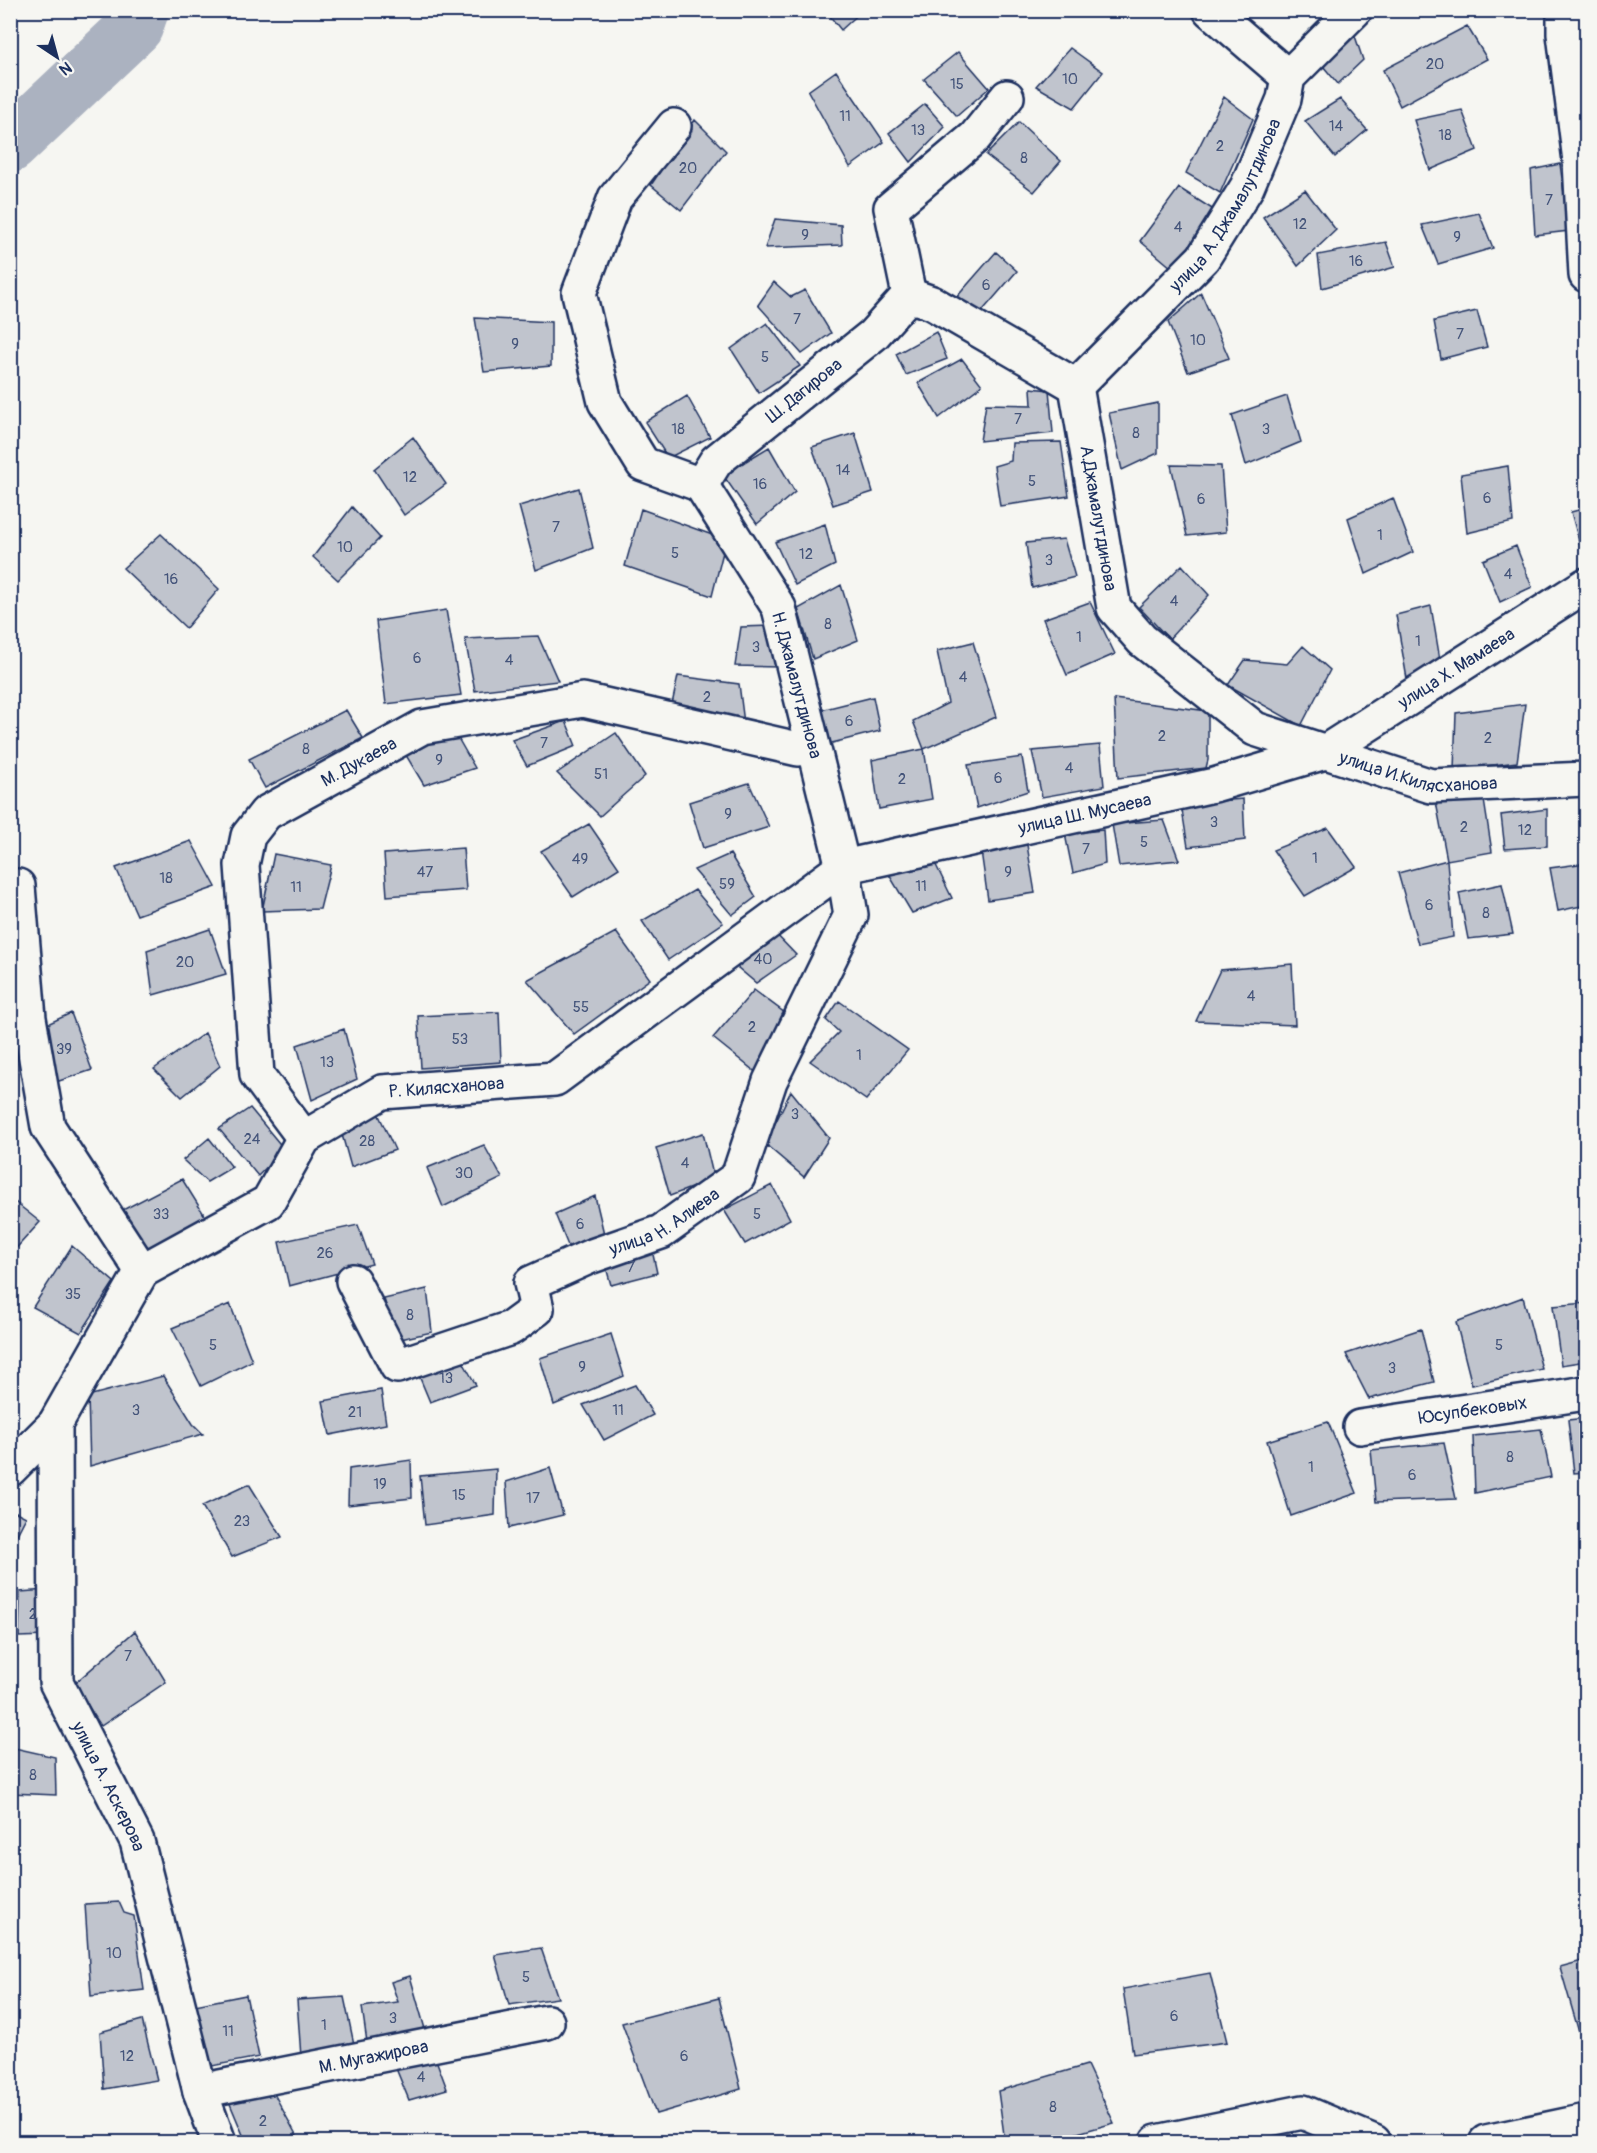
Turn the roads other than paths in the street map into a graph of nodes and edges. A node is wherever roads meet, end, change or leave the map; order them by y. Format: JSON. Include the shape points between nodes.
{"nodes":[{"id":1,"x":1209,"y":10,"type":"edge"},
{"id":2,"x":1355,"y":10,"type":"edge"},
{"id":3,"x":1564,"y":10,"type":"edge"},
{"id":4,"x":1288,"y":77,"type":"junction"},
{"id":5,"x":1007,"y":97,"type":"dead end"},
{"id":6,"x":674,"y":126,"type":"dead end"},
{"id":7,"x":1587,"y":275,"type":"edge"},
{"id":8,"x":909,"y":295,"type":"junction"},
{"id":9,"x":1076,"y":386,"type":"junction"},
{"id":10,"x":701,"y":485,"type":"junction"},
{"id":11,"x":1587,"y":585,"type":"edge"},
{"id":12,"x":1255,"y":729,"type":"joint"},
{"id":13,"x":798,"y":749,"type":"dead end"},
{"id":14,"x":1325,"y":752,"type":"junction"},
{"id":15,"x":1587,"y":779,"type":"edge"},
{"id":16,"x":843,"y":867,"type":"junction"},
{"id":17,"x":18,"y":886,"type":"dead end"},
{"id":18,"x":304,"y":1138,"type":"junction"},
{"id":19,"x":142,"y":1271,"type":"junction"},
{"id":20,"x":353,"y":1281,"type":"dead end"},
{"id":21,"x":1587,"y":1393,"type":"edge"},
{"id":22,"x":55,"y":1424,"type":"junction"},
{"id":23,"x":1360,"y":1427,"type":"dead end"},
{"id":24,"x":10,"y":1469,"type":"edge"},
{"id":25,"x":547,"y":2022,"type":"dead end"},
{"id":26,"x":200,"y":2091,"type":"junction"},
{"id":27,"x":1587,"y":2121,"type":"edge"},
{"id":28,"x":219,"y":2142,"type":"edge"},
{"id":29,"x":1157,"y":2142,"type":"edge"},
{"id":30,"x":1374,"y":2142,"type":"edge"},
{"id":31,"x":1486,"y":2142,"type":"edge"}],
"edges":[{"from":1,"to":4,"type":"street"},
{"from":2,"to":4,"type":"street"},
{"from":3,"to":7,"type":"street"},
{"from":4,"to":9,"type":"street","name":"улица А. Джамалутдинова","via":[[1284,99],[1247,187],[1203,258]]},
{"from":5,"to":8,"type":"street","via":[[975,137],[891,208]]},
{"from":6,"to":10,"type":"street","via":[[615,198],[579,293],[605,402],[643,464]]},
{"from":8,"to":9,"type":"street","via":[[932,303]]},
{"from":8,"to":10,"type":"street","name":"Ш. Дагирова","via":[[873,335],[716,461]]},
{"from":9,"to":12,"type":"street","name":"А.Джамалутдинова","via":[[1114,608],[1142,640]]},
{"from":10,"to":16,"type":"street","name":"Н. Джамалутдинова","via":[[778,608]]},
{"from":11,"to":14,"type":"street","name":"улица Х. Мамаева"},
{"from":12,"to":14,"type":"street","name":"улица И.Килясханова"},
{"from":13,"to":18,"type":"street","name":"М. Дукаева","via":[[584,700],[422,727],[266,813],[248,836],[242,865],[256,1075]]},
{"from":14,"to":15,"type":"street","name":"улица И.Килясханова","via":[[1431,786]]},
{"from":14,"to":16,"type":"street","name":"улица Ш. Мусаева","via":[[1214,785]]},
{"from":16,"to":18,"type":"street","name":"Р. Килясханова","via":[[555,1079],[382,1092]]},
{"from":16,"to":20,"type":"street","name":"улица Н. Алиева","via":[[851,915],[770,1082],[738,1177],[661,1232],[589,1257],[531,1283],[537,1309],[511,1328],[396,1366]]},
{"from":17,"to":19,"type":"street","via":[[29,1018],[48,1127]]},
{"from":18,"to":19,"type":"street","via":[[268,1202]]},
{"from":19,"to":22,"type":"street"},
{"from":21,"to":23,"type":"street","name":"Юсупбековых"},
{"from":22,"to":24,"type":"street"},
{"from":22,"to":26,"type":"street","name":"улица А. Аскерова","via":[[56,1682],[137,1841]]},
{"from":25,"to":26,"type":"street","name":"М. Мугажирова"},
{"from":26,"to":28,"type":"street","name":"улица А. Аскерова"},
{"from":27,"to":31,"type":"street"},
{"from":29,"to":30,"type":"street","via":[[1304,2112]]}]}
